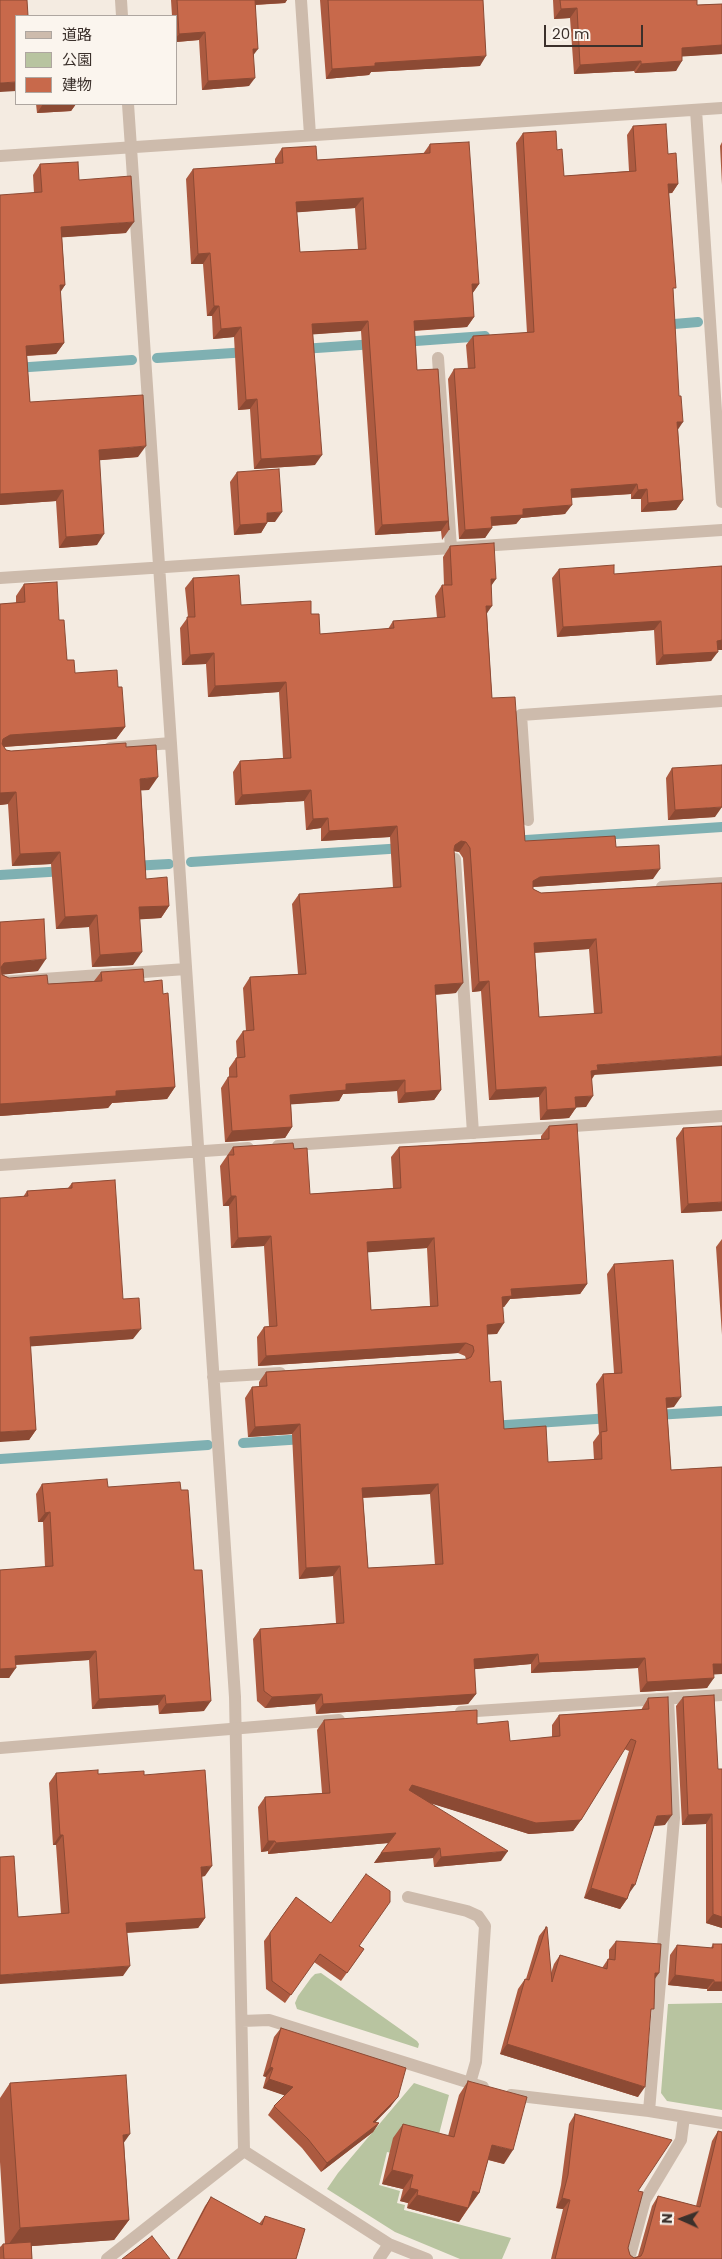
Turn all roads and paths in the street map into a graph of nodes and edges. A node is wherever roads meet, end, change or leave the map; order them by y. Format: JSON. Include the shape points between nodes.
{"nodes":[{"id":1,"x":121,"y":0,"type":"edge"},
{"id":2,"x":301,"y":0,"type":"edge"},
{"id":3,"x":122,"y":15,"type":"edge"},
{"id":4,"x":128,"y":105,"type":"edge"},
{"id":5,"x":722,"y":108,"type":"edge"},
{"id":6,"x":696,"y":110,"type":"junction"},
{"id":7,"x":310,"y":135,"type":"junction"},
{"id":8,"x":131,"y":148,"type":"junction"},
{"id":9,"x":0,"y":156,"type":"edge"},
{"id":10,"x":438,"y":358,"type":"dead end"},
{"id":11,"x":722,"y":502,"type":"edge"},
{"id":12,"x":722,"y":530,"type":"edge"},
{"id":13,"x":451,"y":548,"type":"junction"},
{"id":14,"x":159,"y":567,"type":"junction"},
{"id":15,"x":0,"y":578,"type":"edge"},
{"id":16,"x":722,"y":701,"type":"edge"},
{"id":17,"x":171,"y":743,"type":"junction"},
{"id":18,"x":101,"y":748,"type":"edge"},
{"id":19,"x":528,"y":820,"type":"dead end"},
{"id":20,"x":455,"y":859,"type":"edge"},
{"id":21,"x":722,"y":883,"type":"edge"},
{"id":22,"x":652,"y":887,"type":"edge"},
{"id":23,"x":186,"y":969,"type":"junction"},
{"id":24,"x":0,"y":982,"type":"edge"},
{"id":25,"x":722,"y":1116,"type":"edge"},
{"id":26,"x":473,"y":1133,"type":"junction"},
{"id":27,"x":198,"y":1151,"type":"junction"},
{"id":28,"x":0,"y":1164,"type":"edge"},
{"id":29,"x":292,"y":1372,"type":"edge"},
{"id":30,"x":213,"y":1377,"type":"junction"},
{"id":31,"x":722,"y":1695,"type":"edge"},
{"id":32,"x":668,"y":1699,"type":"junction"},
{"id":33,"x":444,"y":1714,"type":"edge"},
{"id":34,"x":356,"y":1719,"type":"edge"},
{"id":35,"x":236,"y":1728,"type":"junction"},
{"id":36,"x":0,"y":1748,"type":"edge"},
{"id":37,"x":408,"y":1897,"type":"dead end"},
{"id":38,"x":242,"y":2021,"type":"junction"},
{"id":39,"x":470,"y":2083,"type":"junction"},
{"id":40,"x":649,"y":2111,"type":"junction"},
{"id":41,"x":684,"y":2116,"type":"junction"},
{"id":42,"x":722,"y":2122,"type":"edge"},
{"id":43,"x":244,"y":2151,"type":"junction"},
{"id":44,"x":389,"y":2244,"type":"junction"},
{"id":45,"x":108,"y":2259,"type":"edge"},
{"id":46,"x":379,"y":2259,"type":"edge"},
{"id":47,"x":427,"y":2259,"type":"edge"},
{"id":48,"x":629,"y":2259,"type":"edge"}],
"edges":[{"from":1,"to":3,"type":"street"},
{"from":2,"to":7,"type":"street"},
{"from":4,"to":8,"type":"street"},
{"from":5,"to":6,"type":"street"},
{"from":6,"to":7,"type":"street"},
{"from":6,"to":11,"type":"street"},
{"from":7,"to":8,"type":"street"},
{"from":8,"to":9,"type":"street"},
{"from":8,"to":14,"type":"street"},
{"from":10,"to":13,"type":"street"},
{"from":12,"to":13,"type":"street"},
{"from":13,"to":14,"type":"street"},
{"from":14,"to":15,"type":"street"},
{"from":14,"to":17,"type":"street"},
{"from":16,"to":19,"type":"street","via":[[521,715]]},
{"from":17,"to":18,"type":"street"},
{"from":17,"to":23,"type":"street"},
{"from":20,"to":26,"type":"street"},
{"from":21,"to":22,"type":"street"},
{"from":23,"to":24,"type":"street"},
{"from":23,"to":27,"type":"street"},
{"from":25,"to":26,"type":"street"},
{"from":26,"to":27,"type":"street"},
{"from":27,"to":28,"type":"street"},
{"from":27,"to":30,"type":"street"},
{"from":29,"to":30,"type":"street"},
{"from":30,"to":35,"type":"street"},
{"from":31,"to":32,"type":"street"},
{"from":32,"to":33,"type":"street"},
{"from":32,"to":40,"type":"street","via":[[674,1818]]},
{"from":34,"to":35,"type":"street"},
{"from":35,"to":36,"type":"street"},
{"from":35,"to":38,"type":"street"},
{"from":37,"to":39,"type":"street","via":[[467,1911],[478,1916],[484,1926],[476,2062]]},
{"from":38,"to":39,"type":"street","via":[[269,2020]]},
{"from":38,"to":43,"type":"street"},
{"from":39,"to":40,"type":"street","via":[[496,2091]]},
{"from":40,"to":41,"type":"street"},
{"from":41,"to":42,"type":"street"},
{"from":41,"to":48,"type":"street","via":[[681,2140],[645,2200]]},
{"from":43,"to":44,"type":"street"},
{"from":43,"to":45,"type":"street"},
{"from":44,"to":46,"type":"street"},
{"from":44,"to":47,"type":"street"}]}
